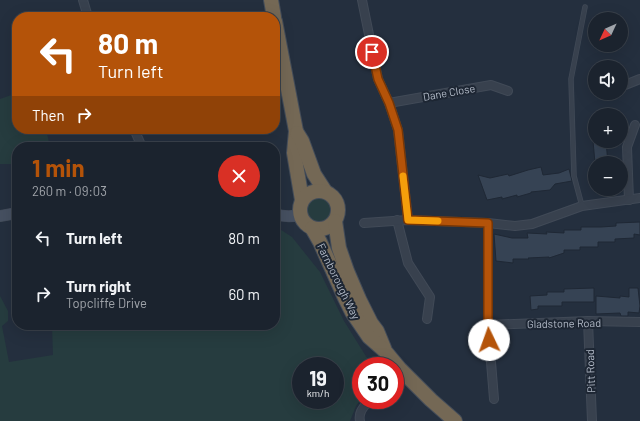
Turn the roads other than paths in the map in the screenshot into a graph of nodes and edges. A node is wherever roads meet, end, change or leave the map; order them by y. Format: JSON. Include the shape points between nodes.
{"nodes":[{"id":1,"x":83,"y":0,"type":"edge"},
{"id":2,"x":271,"y":0,"type":"edge"},
{"id":3,"x":362,"y":0,"type":"edge"},
{"id":4,"x":585,"y":7,"type":"dead end"},
{"id":5,"x":87,"y":12,"type":"edge"},
{"id":6,"x":273,"y":12,"type":"edge"},
{"id":7,"x":280,"y":46,"type":"edge"},
{"id":8,"x":640,"y":79,"type":"edge"},
{"id":9,"x":628,"y":84,"type":"edge"},
{"id":10,"x":508,"y":91,"type":"dead end"},
{"id":11,"x":389,"y":103,"type":"junction"},
{"id":12,"x":635,"y":125,"type":"dead end"},
{"id":13,"x":296,"y":131,"type":"junction"},
{"id":14,"x":325,"y":191,"type":"junction"},
{"id":15,"x":640,"y":198,"type":"edge"},
{"id":16,"x":302,"y":200,"type":"junction"},
{"id":17,"x":629,"y":200,"type":"junction"},
{"id":18,"x":582,"y":206,"type":"junction"},
{"id":19,"x":12,"y":214,"type":"edge"},
{"id":20,"x":300,"y":215,"type":"junction"},
{"id":21,"x":0,"y":216,"type":"edge"},
{"id":22,"x":280,"y":216,"type":"edge"},
{"id":23,"x":397,"y":220,"type":"junction"},
{"id":24,"x":408,"y":220,"type":"junction"},
{"id":25,"x":335,"y":221,"type":"junction"},
{"id":26,"x":364,"y":223,"type":"dead end"},
{"id":27,"x":488,"y":223,"type":"junction"},
{"id":28,"x":312,"y":228,"type":"junction"},
{"id":29,"x":427,"y":319,"type":"dead end"},
{"id":30,"x":588,"y":321,"type":"junction"},
{"id":31,"x":640,"y":322,"type":"edge"},
{"id":32,"x":488,"y":325,"type":"junction"},
{"id":33,"x":385,"y":351,"type":"junction"},
{"id":34,"x":389,"y":357,"type":"edge"},
{"id":35,"x":404,"y":376,"type":"edge"},
{"id":36,"x":494,"y":399,"type":"dead end"},
{"id":37,"x":362,"y":409,"type":"edge"},
{"id":38,"x":360,"y":421,"type":"edge"},
{"id":39,"x":455,"y":421,"type":"edge"},
{"id":40,"x":592,"y":421,"type":"edge"}],
"edges":[{"from":1,"to":5,"type":"street"},
{"from":2,"to":6,"type":"highway"},
{"from":3,"to":11,"type":"street","via":[[378,79]]},
{"from":4,"to":18,"type":"lane","via":[[571,79],[574,176]]},
{"from":7,"to":13,"type":"highway"},
{"from":8,"to":9,"type":"street"},
{"from":10,"to":11,"type":"street","name":"Dane Close","via":[[491,85]]},
{"from":11,"to":24,"type":"street","via":[[398,130]]},
{"from":12,"to":17,"type":"street","via":[[627,147]]},
{"from":13,"to":14,"type":"highway","via":[[314,174]]},
{"from":13,"to":16,"type":"highway","via":[[294,153]]},
{"from":14,"to":16,"type":"highway","via":[[312,191]]},
{"from":14,"to":25,"type":"highway","via":[[337,204],[338,216]]},
{"from":15,"to":17,"type":"street"},
{"from":16,"to":20,"type":"highway"},
{"from":17,"to":18,"type":"street"},
{"from":18,"to":27,"type":"street","via":[[532,224],[515,226]]},
{"from":19,"to":21,"type":"street"},
{"from":20,"to":22,"type":"street"},
{"from":20,"to":28,"type":"highway"},
{"from":23,"to":24,"type":"street"},
{"from":23,"to":26,"type":"street"},
{"from":23,"to":29,"type":"street","via":[[408,263],[430,297]]},
{"from":24,"to":27,"type":"street"},
{"from":25,"to":28,"type":"highway","via":[[325,229]]},
{"from":25,"to":33,"type":"highway","name":"Farnborough Way","via":[[338,248],[359,299]]},
{"from":27,"to":32,"type":"street"},
{"from":28,"to":33,"type":"highway","name":"Farnborough Way","via":[[352,312],[369,337]]},
{"from":30,"to":31,"type":"street","name":"Gladstone Road"},
{"from":30,"to":32,"type":"street","name":"Gladstone Road"},
{"from":30,"to":40,"type":"street","name":"Pitt Road"},
{"from":32,"to":36,"type":"street"},
{"from":33,"to":34,"type":"highway","name":"Farnborough Way"},
{"from":35,"to":39,"type":"highway","name":"Farnborough Way"},
{"from":37,"to":38,"type":"street"}]}
